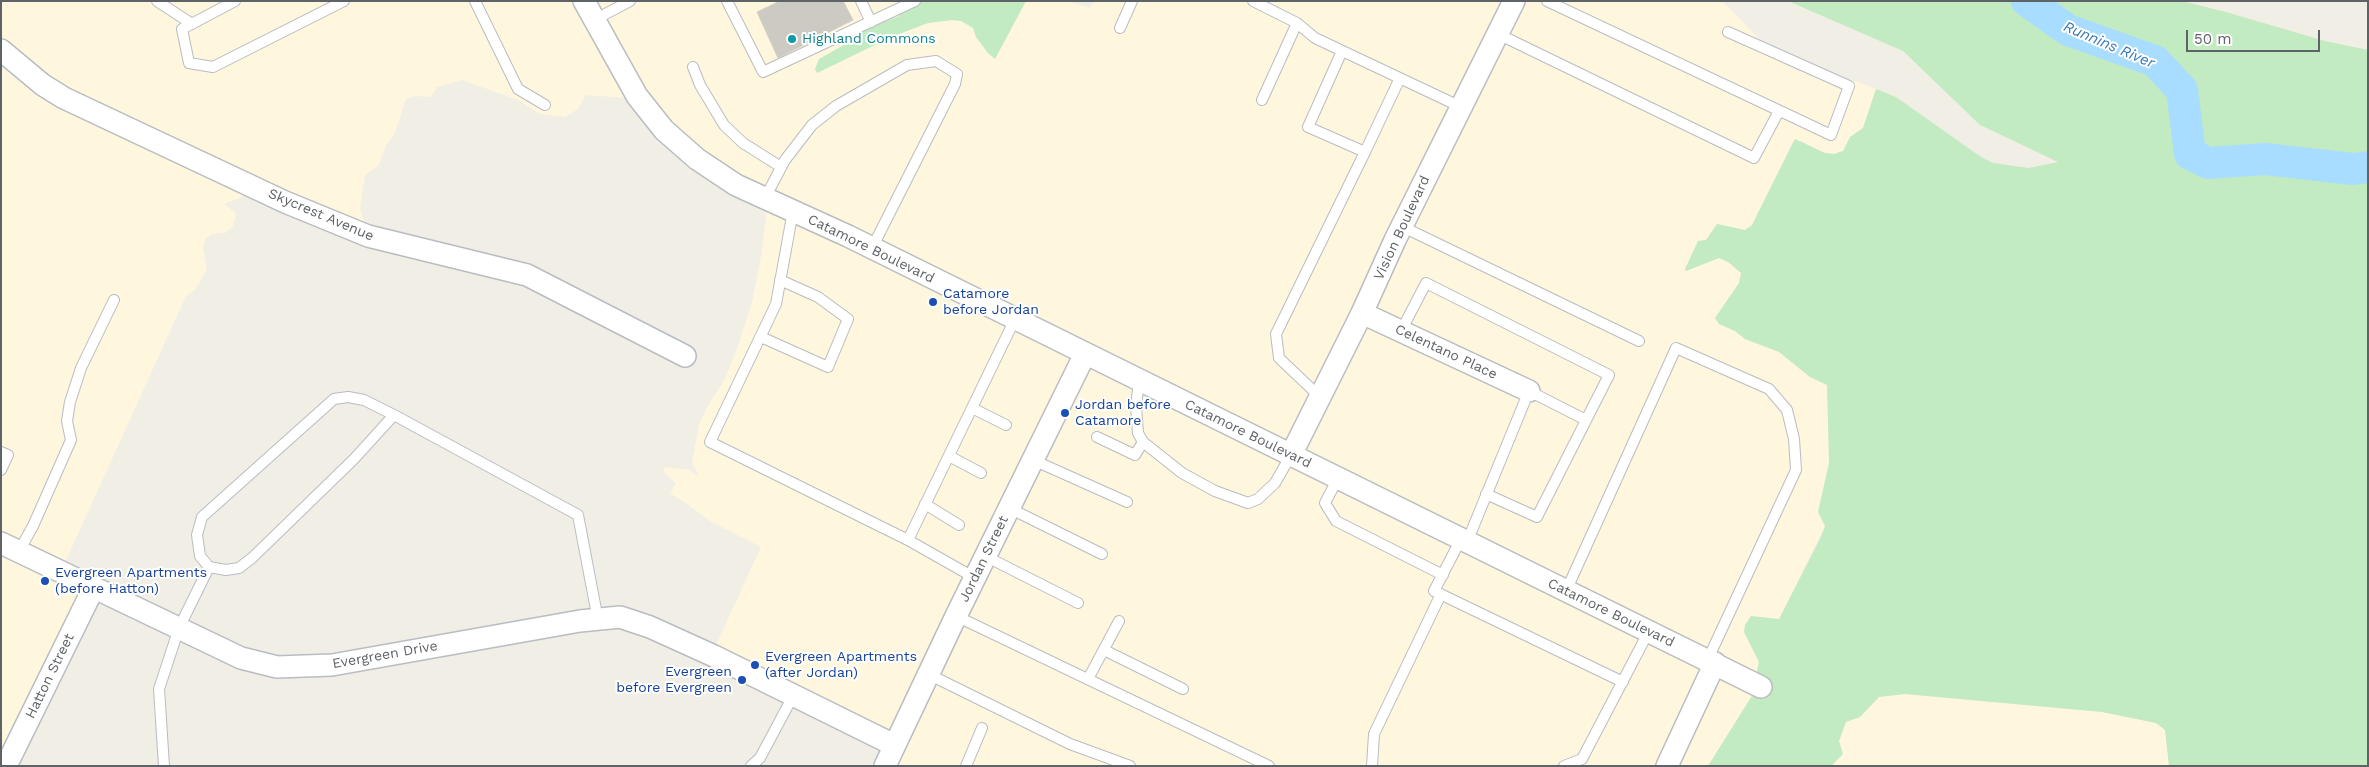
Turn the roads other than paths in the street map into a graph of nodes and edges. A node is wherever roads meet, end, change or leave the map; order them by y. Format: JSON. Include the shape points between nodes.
{"nodes":[{"id":1,"x":157,"y":1,"type":"edge"},
{"id":2,"x":234,"y":1,"type":"edge"},
{"id":3,"x":344,"y":1,"type":"edge"},
{"id":4,"x":475,"y":1,"type":"edge"},
{"id":5,"x":584,"y":1,"type":"edge"},
{"id":6,"x":630,"y":1,"type":"edge"},
{"id":7,"x":727,"y":1,"type":"edge"},
{"id":8,"x":861,"y":1,"type":"edge"},
{"id":9,"x":915,"y":1,"type":"edge"},
{"id":10,"x":1132,"y":1,"type":"edge"},
{"id":11,"x":1253,"y":1,"type":"edge"},
{"id":12,"x":1514,"y":1,"type":"edge"},
{"id":13,"x":1547,"y":1,"type":"edge"},
{"id":14,"x":594,"y":20,"type":"junction"},
{"id":15,"x":871,"y":22,"type":"junction"},
{"id":16,"x":1296,"y":23,"type":"junction"},
{"id":17,"x":192,"y":24,"type":"junction"},
{"id":18,"x":1120,"y":28,"type":"dead end"},
{"id":19,"x":1728,"y":32,"type":"dead end"},
{"id":20,"x":1498,"y":34,"type":"junction"},
{"id":21,"x":1,"y":50,"type":"edge"},
{"id":22,"x":1342,"y":51,"type":"junction"},
{"id":23,"x":693,"y":67,"type":"dead end"},
{"id":24,"x":1400,"y":78,"type":"junction"},
{"id":25,"x":1262,"y":100,"type":"dead end"},
{"id":26,"x":545,"y":105,"type":"dead end"},
{"id":27,"x":1461,"y":107,"type":"junction"},
{"id":28,"x":1779,"y":111,"type":"junction"},
{"id":29,"x":1365,"y":152,"type":"junction"},
{"id":30,"x":781,"y":167,"type":"junction"},
{"id":31,"x":765,"y":198,"type":"junction"},
{"id":32,"x":794,"y":211,"type":"junction"},
{"id":33,"x":1402,"y":226,"type":"junction"},
{"id":34,"x":872,"y":248,"type":"junction"},
{"id":35,"x":780,"y":280,"type":"junction"},
{"id":36,"x":114,"y":300,"type":"dead end"},
{"id":37,"x":1362,"y":313,"type":"junction"},
{"id":38,"x":1015,"y":319,"type":"junction"},
{"id":39,"x":1401,"y":331,"type":"junction"},
{"id":40,"x":761,"y":337,"type":"junction"},
{"id":41,"x":1639,"y":341,"type":"dead end"},
{"id":42,"x":1085,"y":354,"type":"junction"},
{"id":43,"x":684,"y":356,"type":"dead end"},
{"id":44,"x":1139,"y":381,"type":"junction"},
{"id":45,"x":1529,"y":391,"type":"junction"},
{"id":46,"x":1320,"y":397,"type":"junction"},
{"id":47,"x":972,"y":408,"type":"junction"},
{"id":48,"x":394,"y":415,"type":"junction"},
{"id":49,"x":1586,"y":420,"type":"junction"},
{"id":50,"x":1006,"y":425,"type":"dead end"},
{"id":51,"x":1097,"y":437,"type":"dead end"},
{"id":52,"x":1143,"y":442,"type":"junction"},
{"id":53,"x":1,"y":452,"type":"edge"},
{"id":54,"x":1291,"y":455,"type":"junction"},
{"id":55,"x":949,"y":456,"type":"junction"},
{"id":56,"x":1033,"y":460,"type":"junction"},
{"id":57,"x":1,"y":470,"type":"edge"},
{"id":58,"x":981,"y":473,"type":"dead end"},
{"id":59,"x":1338,"y":478,"type":"junction"},
{"id":60,"x":1486,"y":494,"type":"junction"},
{"id":61,"x":1127,"y":502,"type":"dead end"},
{"id":62,"x":926,"y":504,"type":"junction"},
{"id":63,"x":1009,"y":508,"type":"junction"},
{"id":64,"x":959,"y":524,"type":"dead end"},
{"id":65,"x":908,"y":540,"type":"junction"},
{"id":66,"x":1464,"y":541,"type":"junction"},
{"id":67,"x":10,"y":547,"type":"edge"},
{"id":68,"x":1102,"y":554,"type":"dead end"},
{"id":69,"x":985,"y":556,"type":"junction"},
{"id":70,"x":209,"y":566,"type":"junction"},
{"id":71,"x":1443,"y":575,"type":"junction"},
{"id":72,"x":975,"y":578,"type":"junction"},
{"id":73,"x":94,"y":587,"type":"junction"},
{"id":74,"x":1566,"y":591,"type":"junction"},
{"id":75,"x":1441,"y":594,"type":"junction"},
{"id":76,"x":1078,"y":603,"type":"dead end"},
{"id":77,"x":956,"y":616,"type":"junction"},
{"id":78,"x":598,"y":620,"type":"junction"},
{"id":79,"x":1119,"y":621,"type":"dead end"},
{"id":80,"x":179,"y":628,"type":"junction"},
{"id":81,"x":1649,"y":631,"type":"junction"},
{"id":82,"x":1104,"y":650,"type":"junction"},
{"id":83,"x":1712,"y":661,"type":"junction"},
{"id":84,"x":928,"y":674,"type":"junction"},
{"id":85,"x":1088,"y":679,"type":"junction"},
{"id":86,"x":1623,"y":682,"type":"junction"},
{"id":87,"x":1762,"y":687,"type":"dead end"},
{"id":88,"x":1183,"y":689,"type":"dead end"},
{"id":89,"x":793,"y":696,"type":"junction"},
{"id":90,"x":982,"y":728,"type":"dead end"},
{"id":91,"x":894,"y":745,"type":"junction"},
{"id":92,"x":6,"y":766,"type":"edge"},
{"id":93,"x":164,"y":766,"type":"edge"},
{"id":94,"x":751,"y":766,"type":"edge"},
{"id":95,"x":885,"y":766,"type":"edge"},
{"id":96,"x":966,"y":766,"type":"edge"},
{"id":97,"x":1130,"y":766,"type":"edge"},
{"id":98,"x":1269,"y":766,"type":"edge"},
{"id":99,"x":1372,"y":766,"type":"edge"},
{"id":100,"x":1564,"y":766,"type":"edge"},
{"id":101,"x":1666,"y":766,"type":"edge"}],
"edges":[{"from":1,"to":17,"type":"lane"},
{"from":2,"to":17,"type":"lane"},
{"from":3,"to":17,"type":"lane","via":[[213,67],[189,63],[182,29]]},
{"from":4,"to":26,"type":"lane","via":[[518,89]]},
{"from":5,"to":14,"type":"street","name":"Catamore Boulevard"},
{"from":6,"to":14,"type":"lane"},
{"from":7,"to":15,"type":"lane","via":[[763,72]]},
{"from":8,"to":15,"type":"lane"},
{"from":9,"to":15,"type":"lane"},
{"from":10,"to":18,"type":"lane"},
{"from":11,"to":16,"type":"lane"},
{"from":12,"to":20,"type":"street","name":"Vision Boulevard"},
{"from":13,"to":28,"type":"lane"},
{"from":14,"to":31,"type":"street","name":"Catamore Boulevard","via":[[637,96],[664,130],[697,159],[736,185]]},
{"from":16,"to":22,"type":"lane"},
{"from":16,"to":25,"type":"lane"},
{"from":19,"to":28,"type":"lane","via":[[1848,86],[1830,135]]},
{"from":20,"to":27,"type":"street","name":"Vision Boulevard"},
{"from":20,"to":28,"type":"lane","via":[[1754,158]]},
{"from":21,"to":43,"type":"street","name":"Skycrest Avenue","via":[[64,98],[294,205],[368,236],[527,275]]},
{"from":22,"to":24,"type":"lane"},
{"from":22,"to":29,"type":"lane","via":[[1308,127]]},
{"from":23,"to":30,"type":"lane","via":[[724,125],[743,143]]},
{"from":24,"to":27,"type":"lane"},
{"from":24,"to":29,"type":"lane"},
{"from":27,"to":33,"type":"street","name":"Vision Boulevard"},
{"from":29,"to":46,"type":"lane","via":[[1276,334],[1279,358]]},
{"from":30,"to":31,"type":"lane"},
{"from":30,"to":34,"type":"lane","via":[[812,125],[836,106],[899,70],[936,61],[957,74],[946,103]]},
{"from":31,"to":32,"type":"street","name":"Catamore Boulevard"},
{"from":32,"to":34,"type":"street","name":"Catamore Boulevard"},
{"from":32,"to":35,"type":"lane"},
{"from":33,"to":37,"type":"street","name":"Vision Boulevard"},
{"from":33,"to":41,"type":"lane"},
{"from":34,"to":38,"type":"street","name":"Catamore Boulevard"},
{"from":35,"to":40,"type":"lane","via":[[776,304]]},
{"from":35,"to":40,"type":"lane","via":[[818,297],[848,319],[828,367]]},
{"from":36,"to":67,"type":"lane","via":[[81,368],[70,402],[67,421],[71,440],[33,526]]},
{"from":37,"to":39,"type":"street","name":"Celentano Place"},
{"from":37,"to":46,"type":"street","name":"Vision Boulevard"},
{"from":38,"to":42,"type":"street","name":"Catamore Boulevard"},
{"from":38,"to":47,"type":"lane"},
{"from":39,"to":45,"type":"street","name":"Celentano Place"},
{"from":39,"to":49,"type":"lane","via":[[1426,283],[1609,375]]},
{"from":40,"to":65,"type":"lane","via":[[710,442]]},
{"from":42,"to":44,"type":"street","name":"Catamore Boulevard"},
{"from":42,"to":56,"type":"street","name":"Jordan Street"},
{"from":44,"to":52,"type":"lane","via":[[1136,406],[1138,432]]},
{"from":44,"to":54,"type":"street","name":"Catamore Boulevard"},
{"from":45,"to":49,"type":"lane"},
{"from":45,"to":60,"type":"lane"},
{"from":46,"to":54,"type":"street","name":"Vision Boulevard"},
{"from":47,"to":50,"type":"lane"},
{"from":47,"to":55,"type":"lane"},
{"from":48,"to":70,"type":"lane","via":[[252,558],[239,568],[226,570]]},
{"from":48,"to":70,"type":"lane","via":[[364,400],[334,399],[202,516],[197,534],[200,556]]},
{"from":48,"to":78,"type":"lane","via":[[578,515]]},
{"from":49,"to":60,"type":"lane","via":[[1537,517]]},
{"from":51,"to":52,"type":"lane","via":[[1135,455]]},
{"from":52,"to":54,"type":"lane","via":[[1182,473],[1215,491],[1248,503],[1258,499],[1275,483]]},
{"from":53,"to":57,"type":"lane","via":[[8,455]]},
{"from":54,"to":59,"type":"street","name":"Catamore Boulevard"},
{"from":55,"to":58,"type":"lane"},
{"from":55,"to":62,"type":"lane"},
{"from":56,"to":61,"type":"lane"},
{"from":56,"to":63,"type":"street","name":"Jordan Street"},
{"from":59,"to":66,"type":"street","name":"Catamore Boulevard"},
{"from":59,"to":71,"type":"lane","via":[[1325,503],[1336,521]]},
{"from":60,"to":66,"type":"lane"},
{"from":62,"to":64,"type":"lane"},
{"from":62,"to":65,"type":"lane"},
{"from":63,"to":68,"type":"lane"},
{"from":63,"to":69,"type":"street","name":"Jordan Street"},
{"from":65,"to":72,"type":"lane"},
{"from":66,"to":71,"type":"lane"},
{"from":66,"to":74,"type":"street","name":"Catamore Boulevard"},
{"from":67,"to":73,"type":"street","name":"Evergreen Drive"},
{"from":69,"to":72,"type":"street","name":"Jordan Street"},
{"from":69,"to":76,"type":"lane"},
{"from":70,"to":80,"type":"lane"},
{"from":71,"to":75,"type":"lane","via":[[1434,591]]},
{"from":72,"to":77,"type":"street","name":"Jordan Street"},
{"from":73,"to":80,"type":"street","name":"Evergreen Drive"},
{"from":73,"to":92,"type":"street","name":"Hatton Street"},
{"from":74,"to":81,"type":"street","name":"Catamore Boulevard"},
{"from":74,"to":83,"type":"lane","via":[[1676,348],[1769,389],[1787,410],[1794,438],[1796,470]]},
{"from":75,"to":86,"type":"lane"},
{"from":75,"to":99,"type":"lane","via":[[1374,734]]},
{"from":77,"to":84,"type":"street","name":"Jordan Street"},
{"from":77,"to":85,"type":"lane"},
{"from":78,"to":80,"type":"street","name":"Evergreen Drive","via":[[332,665],[301,667],[277,667],[241,658]]},
{"from":78,"to":89,"type":"street","name":"Evergreen Drive","via":[[620,617],[650,627]]},
{"from":79,"to":82,"type":"lane"},
{"from":80,"to":93,"type":"lane","via":[[159,689]]},
{"from":81,"to":83,"type":"street","name":"Catamore Boulevard"},
{"from":81,"to":86,"type":"lane"},
{"from":82,"to":85,"type":"lane"},
{"from":82,"to":88,"type":"lane"},
{"from":83,"to":87,"type":"street","name":"Catamore Boulevard"},
{"from":83,"to":101,"type":"street"},
{"from":84,"to":91,"type":"street","name":"Jordan Street"},
{"from":84,"to":97,"type":"lane","via":[[1070,744]]},
{"from":85,"to":98,"type":"lane"},
{"from":86,"to":100,"type":"lane","via":[[1582,759]]},
{"from":89,"to":91,"type":"street","name":"Evergreen Drive"},
{"from":89,"to":94,"type":"lane","via":[[760,758]]},
{"from":90,"to":96,"type":"lane"},
{"from":91,"to":95,"type":"street","name":"Jordan Street"}]}
